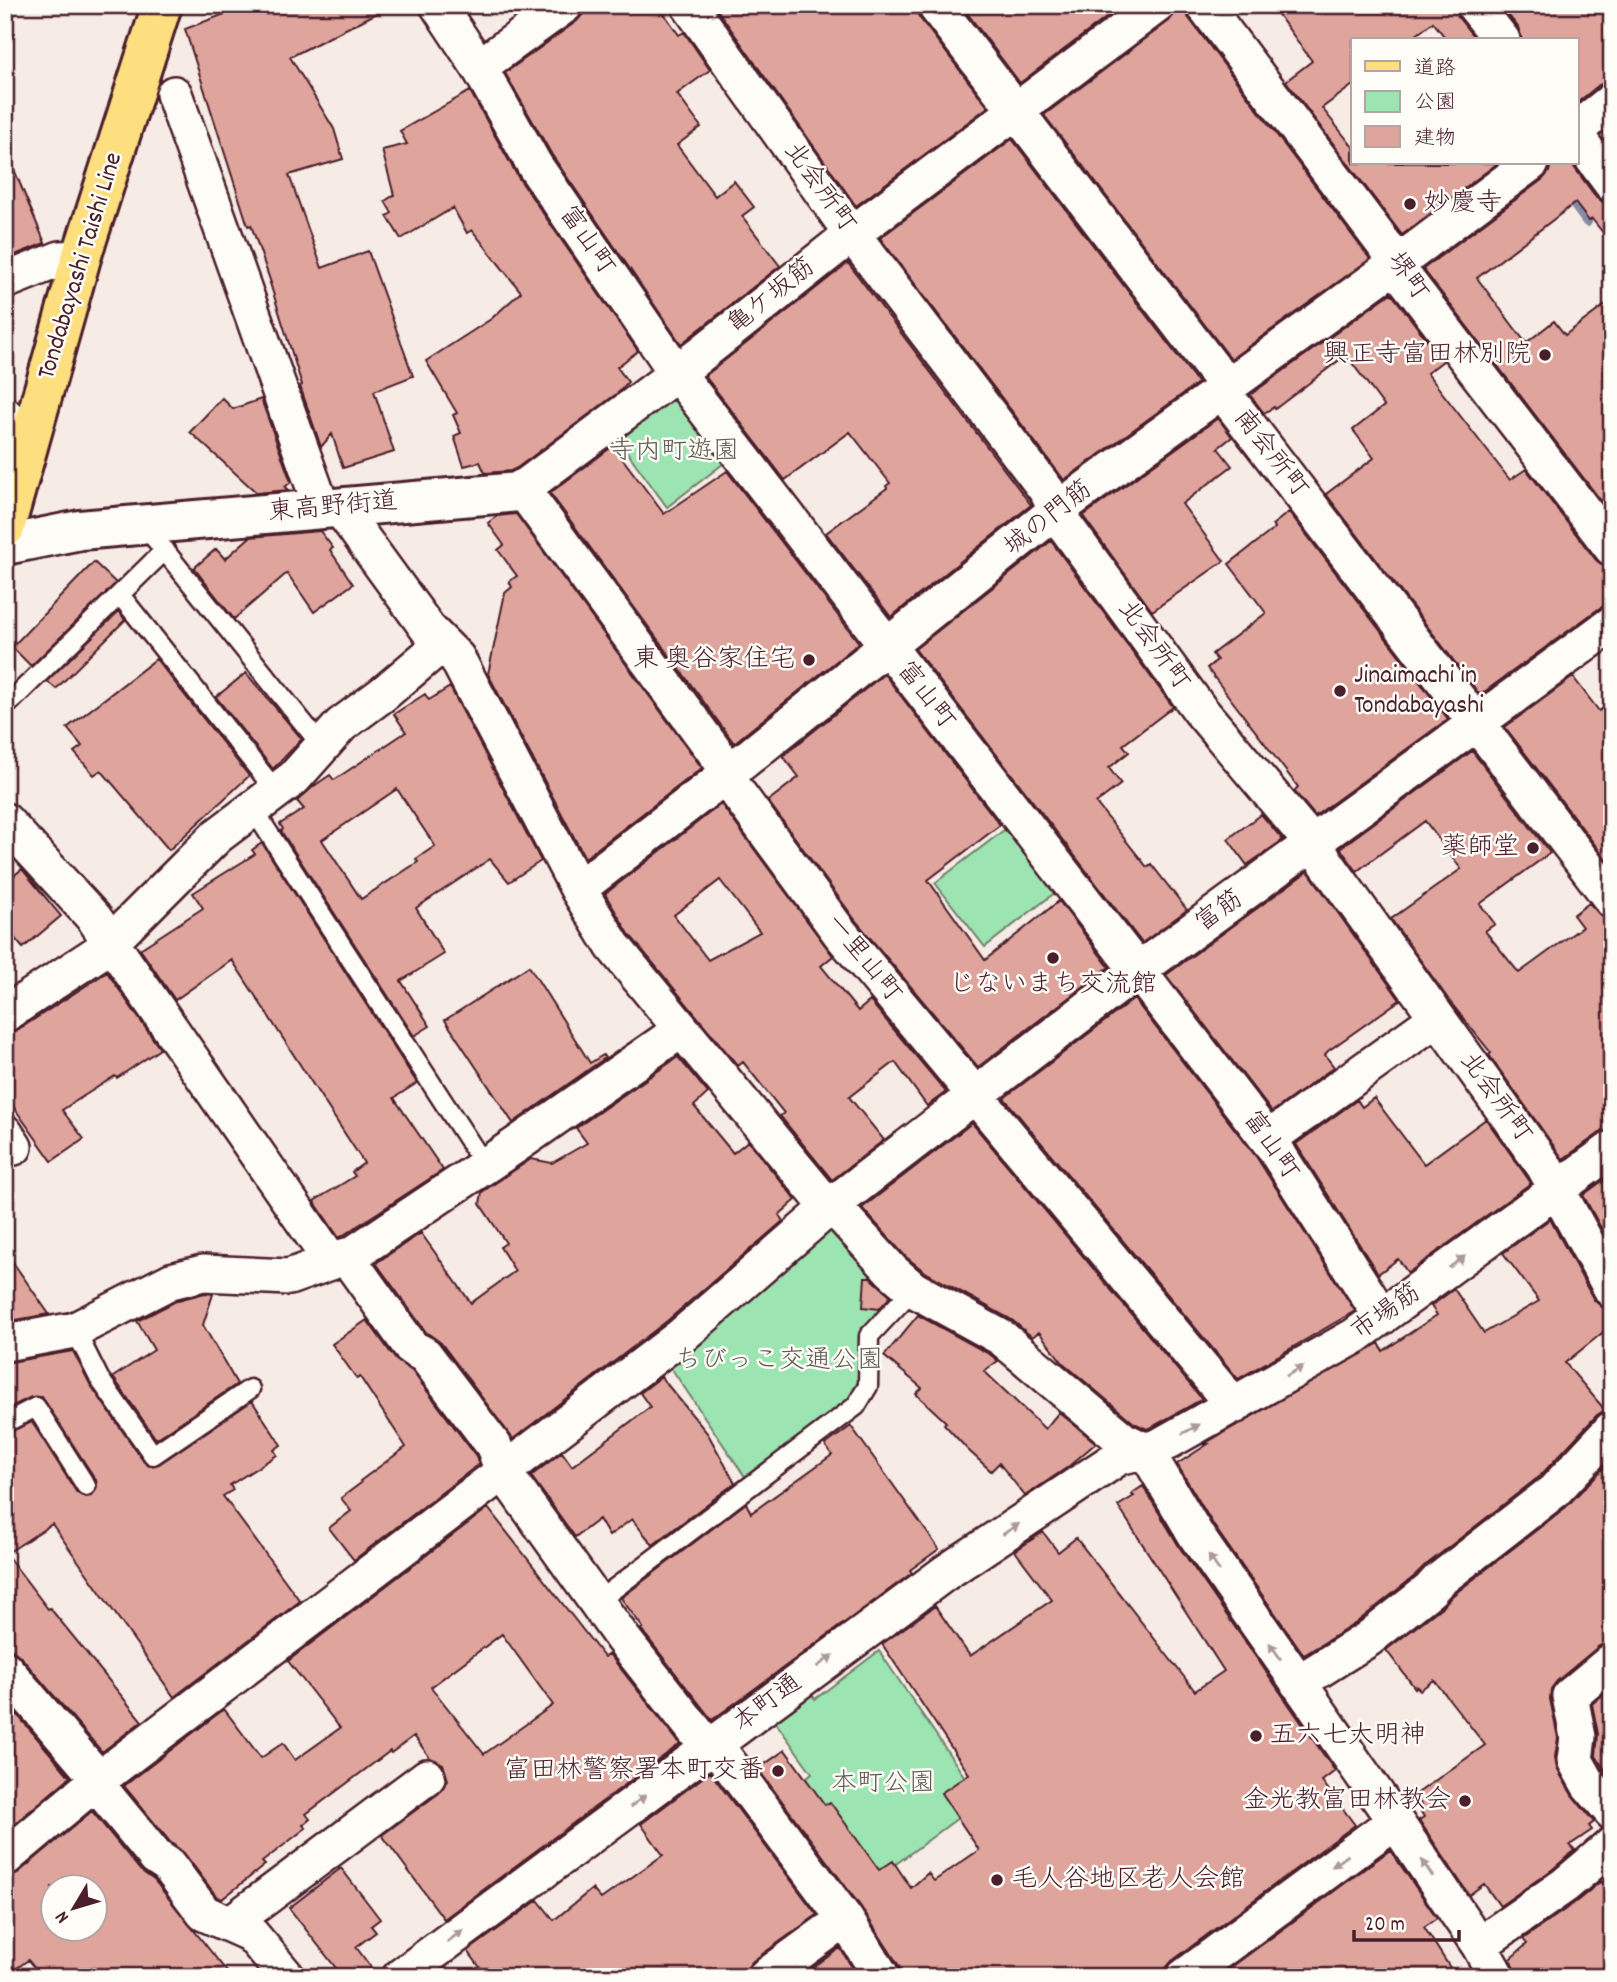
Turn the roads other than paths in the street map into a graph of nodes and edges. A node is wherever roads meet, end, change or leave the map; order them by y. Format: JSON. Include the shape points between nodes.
{"nodes":[{"id":1,"x":162,"y":5,"type":"edge"},
{"id":2,"x":438,"y":5,"type":"edge"},
{"id":3,"x":565,"y":5,"type":"edge"},
{"id":4,"x":689,"y":5,"type":"edge"},
{"id":5,"x":935,"y":5,"type":"edge"},
{"id":6,"x":1157,"y":5,"type":"edge"},
{"id":7,"x":1204,"y":5,"type":"edge"},
{"id":8,"x":1474,"y":5,"type":"edge"},
{"id":9,"x":1500,"y":38,"type":"edge"},
{"id":10,"x":479,"y":67,"type":"junction"},
{"id":11,"x":174,"y":94,"type":"dead end"},
{"id":12,"x":1612,"y":101,"type":"edge"},
{"id":13,"x":1016,"y":111,"type":"junction"},
{"id":14,"x":1578,"y":128,"type":"edge"},
{"id":15,"x":1578,"y":137,"type":"edge"},
{"id":16,"x":1530,"y":164,"type":"edge"},
{"id":17,"x":1612,"y":184,"type":"edge"},
{"id":18,"x":852,"y":234,"type":"junction"},
{"id":19,"x":81,"y":258,"type":"junction"},
{"id":20,"x":1395,"y":265,"type":"junction"},
{"id":21,"x":5,"y":281,"type":"edge"},
{"id":22,"x":677,"y":373,"type":"junction"},
{"id":23,"x":1223,"y":389,"type":"junction"},
{"id":24,"x":19,"y":424,"type":"edge"},
{"id":25,"x":523,"y":489,"type":"junction"},
{"id":26,"x":331,"y":508,"type":"junction"},
{"id":27,"x":1057,"y":510,"type":"junction"},
{"id":28,"x":5,"y":528,"type":"edge"},
{"id":29,"x":154,"y":537,"type":"junction"},
{"id":30,"x":5,"y":545,"type":"edge"},
{"id":31,"x":1612,"y":548,"type":"edge"},
{"id":32,"x":120,"y":594,"type":"junction"},
{"id":33,"x":1612,"y":624,"type":"edge"},
{"id":34,"x":442,"y":644,"type":"junction"},
{"id":35,"x":887,"y":647,"type":"junction"},
{"id":36,"x":5,"y":707,"type":"edge"},
{"id":37,"x":1477,"y":722,"type":"junction"},
{"id":38,"x":322,"y":746,"type":"junction"},
{"id":39,"x":728,"y":774,"type":"junction"},
{"id":40,"x":265,"y":800,"type":"junction"},
{"id":41,"x":5,"y":821,"type":"edge"},
{"id":42,"x":1312,"y":843,"type":"junction"},
{"id":43,"x":578,"y":889,"type":"junction"},
{"id":44,"x":1612,"y":900,"type":"edge"},
{"id":45,"x":111,"y":942,"type":"junction"},
{"id":46,"x":1137,"y":971,"type":"junction"},
{"id":47,"x":5,"y":1014,"type":"edge"},
{"id":48,"x":1437,"y":1018,"type":"junction"},
{"id":49,"x":681,"y":1030,"type":"junction"},
{"id":50,"x":975,"y":1096,"type":"junction"},
{"id":51,"x":1268,"y":1139,"type":"junction"},
{"id":52,"x":1612,"y":1149,"type":"edge"},
{"id":53,"x":485,"y":1166,"type":"junction"},
{"id":54,"x":1557,"y":1189,"type":"junction"},
{"id":55,"x":832,"y":1205,"type":"junction"},
{"id":56,"x":339,"y":1259,"type":"junction"},
{"id":57,"x":913,"y":1289,"type":"junction"},
{"id":58,"x":1612,"y":1290,"type":"edge"},
{"id":59,"x":1382,"y":1317,"type":"junction"},
{"id":60,"x":75,"y":1330,"type":"junction"},
{"id":61,"x":5,"y":1343,"type":"edge"},
{"id":62,"x":250,"y":1389,"type":"dead end"},
{"id":63,"x":1236,"y":1405,"type":"junction"},
{"id":64,"x":5,"y":1423,"type":"edge"},
{"id":65,"x":1612,"y":1429,"type":"edge"},
{"id":66,"x":1146,"y":1451,"type":"junction"},
{"id":67,"x":502,"y":1469,"type":"junction"},
{"id":68,"x":86,"y":1486,"type":"dead end"},
{"id":69,"x":598,"y":1601,"type":"junction"},
{"id":70,"x":1612,"y":1661,"type":"edge"},
{"id":71,"x":5,"y":1670,"type":"edge"},
{"id":72,"x":1298,"y":1683,"type":"junction"},
{"id":73,"x":712,"y":1746,"type":"junction"},
{"id":74,"x":428,"y":1777,"type":"dead end"},
{"id":75,"x":97,"y":1780,"type":"junction"},
{"id":76,"x":1612,"y":1812,"type":"edge"},
{"id":77,"x":1395,"y":1821,"type":"junction"},
{"id":78,"x":1612,"y":1845,"type":"edge"},
{"id":79,"x":5,"y":1858,"type":"edge"},
{"id":80,"x":845,"y":1919,"type":"junction"},
{"id":81,"x":230,"y":1924,"type":"junction"},
{"id":82,"x":1479,"y":1945,"type":"junction"},
{"id":83,"x":286,"y":1977,"type":"edge"},
{"id":84,"x":400,"y":1977,"type":"edge"},
{"id":85,"x":765,"y":1977,"type":"edge"},
{"id":86,"x":883,"y":1977,"type":"edge"},
{"id":87,"x":1184,"y":1977,"type":"edge"},
{"id":88,"x":1497,"y":1977,"type":"edge"}],
"edges":[{"from":1,"to":19,"type":"main road","name":"Tondabayashi Taishi Line"},
{"from":2,"to":10,"type":"street","name":"富山町"},
{"from":3,"to":10,"type":"street"},
{"from":4,"to":18,"type":"street","name":"北会所町"},
{"from":5,"to":13,"type":"street","name":"南会所町"},
{"from":6,"to":13,"type":"street","name":"亀ケ坂筋"},
{"from":7,"to":20,"type":"street","name":"堺町"},
{"from":8,"to":9,"type":"street"},
{"from":10,"to":22,"type":"street","name":"富山町","via":[[535,166]]},
{"from":11,"to":26,"type":"street"},
{"from":12,"to":14,"type":"street"},
{"from":13,"to":18,"type":"street","name":"亀ケ坂筋"},
{"from":13,"to":23,"type":"street","name":"南会所町","via":[[1218,375]]},
{"from":15,"to":17,"type":"street"},
{"from":16,"to":20,"type":"street","name":"城の門筋"},
{"from":18,"to":22,"type":"street","name":"亀ケ坂筋"},
{"from":18,"to":27,"type":"street","name":"北会所町"},
{"from":19,"to":21,"type":"street","via":[[60,259]]},
{"from":19,"to":24,"type":"main road","name":"Tondabayashi Taishi Line"},
{"from":20,"to":23,"type":"street","name":"城の門筋"},
{"from":20,"to":31,"type":"street","name":"堺町"},
{"from":22,"to":25,"type":"street","name":"亀ケ坂筋"},
{"from":22,"to":35,"type":"street","name":"富山町"},
{"from":23,"to":27,"type":"street","name":"城の門筋"},
{"from":23,"to":37,"type":"street","name":"南会所町"},
{"from":24,"to":28,"type":"main road","name":"Tondabayashi Taishi Line"},
{"from":25,"to":26,"type":"street","name":"東高野街道"},
{"from":25,"to":39,"type":"street","name":"一里山町"},
{"from":26,"to":29,"type":"street","name":"東高野街道"},
{"from":26,"to":34,"type":"street"},
{"from":27,"to":35,"type":"street","name":"城の門筋"},
{"from":27,"to":42,"type":"street","name":"北会所町","via":[[1200,710]]},
{"from":29,"to":30,"type":"street","name":"東高野街道","via":[[80,530]]},
{"from":29,"to":32,"type":"lane"},
{"from":29,"to":38,"type":"lane"},
{"from":32,"to":36,"type":"lane"},
{"from":32,"to":40,"type":"lane"},
{"from":33,"to":37,"type":"street","name":"富筋"},
{"from":34,"to":38,"type":"street","via":[[341,725]]},
{"from":34,"to":43,"type":"street","via":[[457,658]]},
{"from":35,"to":39,"type":"street","name":"城の門筋"},
{"from":35,"to":46,"type":"street","name":"富山町"},
{"from":37,"to":42,"type":"street","name":"富筋"},
{"from":37,"to":44,"type":"street","name":"南会所町"},
{"from":38,"to":40,"type":"street","via":[[294,778]]},
{"from":39,"to":43,"type":"street","name":"城の門筋"},
{"from":39,"to":50,"type":"street","name":"一里山町","via":[[840,933]]},
{"from":40,"to":45,"type":"street","via":[[217,836]]},
{"from":40,"to":53,"type":"lane"},
{"from":41,"to":45,"type":"street"},
{"from":42,"to":46,"type":"street","name":"富筋"},
{"from":42,"to":48,"type":"street","name":"北会所町"},
{"from":43,"to":49,"type":"street","via":[[612,946]]},
{"from":45,"to":47,"type":"street"},
{"from":45,"to":56,"type":"street"},
{"from":46,"to":50,"type":"street","name":"富筋"},
{"from":46,"to":51,"type":"street","name":"富山町"},
{"from":48,"to":51,"type":"street"},
{"from":48,"to":54,"type":"street","name":"北会所町"},
{"from":49,"to":53,"type":"street"},
{"from":49,"to":55,"type":"street","via":[[820,1197]]},
{"from":50,"to":55,"type":"street","name":"富筋"},
{"from":50,"to":63,"type":"street","name":"一里山町"},
{"from":51,"to":59,"type":"street","name":"富山町"},
{"from":52,"to":54,"type":"street","name":"市場筋"},
{"from":53,"to":56,"type":"street"},
{"from":54,"to":58,"type":"street","name":"北会所町"},
{"from":59,"to":54,"type":"street","name":"市場筋","one_way":true},
{"from":55,"to":57,"type":"street"},
{"from":55,"to":67,"type":"street","name":"富筋","via":[[680,1337]]},
{"from":56,"to":60,"type":"street","via":[[289,1277],[203,1273],[171,1281]]},
{"from":56,"to":67,"type":"street","via":[[412,1348],[425,1355],[494,1446]]},
{"from":57,"to":66,"type":"street","via":[[1002,1338],[1124,1440]]},
{"from":57,"to":69,"type":"lane","via":[[869,1336],[868,1386],[856,1406]]},
{"from":63,"to":59,"type":"street","name":"市場筋","one_way":true},
{"from":60,"to":61,"type":"street"},
{"from":60,"to":62,"type":"lane","via":[[99,1378],[153,1455]]},
{"from":66,"to":63,"type":"street","name":"市場筋","one_way":true},
{"from":64,"to":68,"type":"lane","via":[[36,1407]]},
{"from":65,"to":72,"type":"street","via":[[1544,1499],[1368,1639]]},
{"from":72,"to":66,"type":"street","one_way":true,"via":[[1197,1537]]},
{"from":73,"to":66,"type":"street","name":"本町通","one_way":true,"via":[[945,1573],[1119,1457]]},
{"from":67,"to":69,"type":"street"},
{"from":67,"to":75,"type":"street","name":"富筋"},
{"from":69,"to":73,"type":"street","via":[[640,1661]]},
{"from":70,"to":76,"type":"street","via":[[1570,1696],[1578,1737],[1575,1759]]},
{"from":71,"to":75,"type":"street"},
{"from":72,"to":77,"type":"street"},
{"from":73,"to":80,"type":"street"},
{"from":84,"to":73,"type":"street","name":"本町通","one_way":true},
{"from":74,"to":81,"type":"street"},
{"from":75,"to":79,"type":"street","name":"富筋"},
{"from":75,"to":81,"type":"street","via":[[204,1913]]},
{"from":82,"to":77,"type":"street","one_way":true},
{"from":77,"to":87,"type":"street","one_way":true},
{"from":78,"to":82,"type":"street","via":[[1565,1885]]},
{"from":80,"to":85,"type":"street"},
{"from":80,"to":86,"type":"street"},
{"from":81,"to":83,"type":"street","via":[[251,1934]]},
{"from":82,"to":88,"type":"street"}]}
